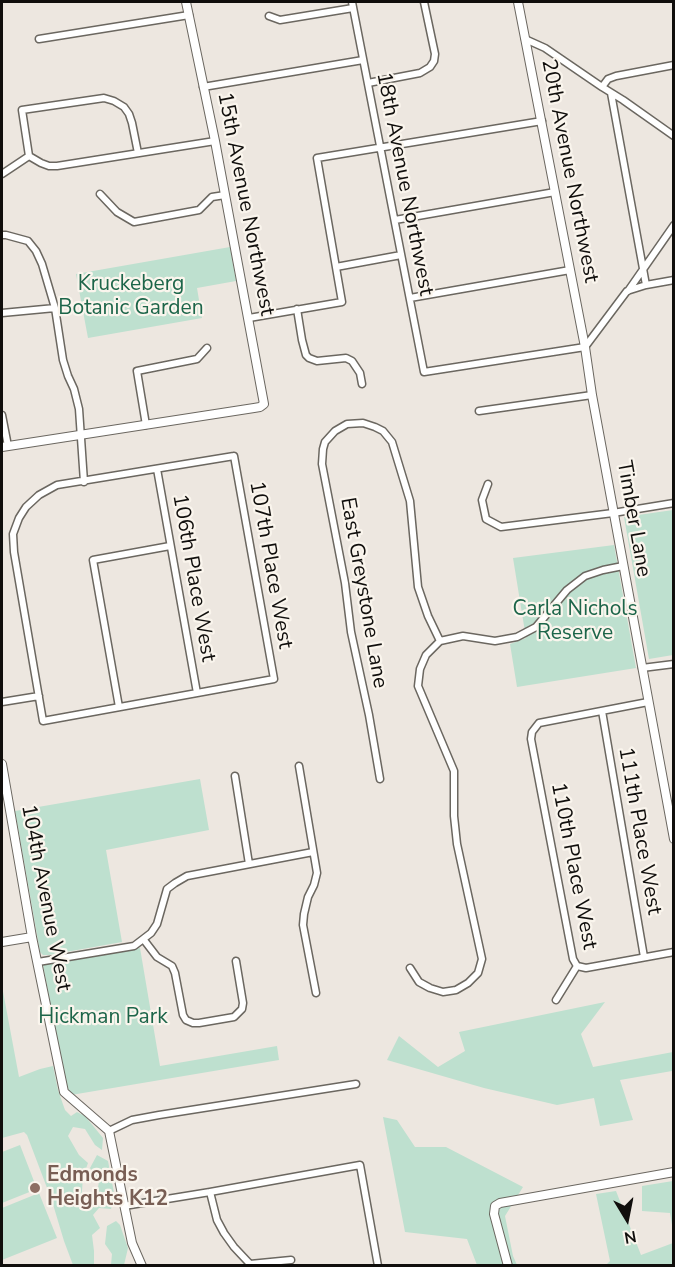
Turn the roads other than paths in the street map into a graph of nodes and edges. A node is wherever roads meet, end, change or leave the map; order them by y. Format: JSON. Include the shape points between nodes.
{"nodes":[{"id":1,"x":186,"y":2,"type":"edge"},
{"id":2,"x":424,"y":2,"type":"edge"},
{"id":3,"x":518,"y":2,"type":"edge"},
{"id":4,"x":353,"y":5,"type":"edge"},
{"id":5,"x":189,"y":15,"type":"junction"},
{"id":6,"x":269,"y":16,"type":"dead end"},
{"id":7,"x":39,"y":39,"type":"dead end"},
{"id":8,"x":525,"y":39,"type":"junction"},
{"id":9,"x":363,"y":60,"type":"junction"},
{"id":10,"x":674,"y":65,"type":"edge"},
{"id":11,"x":368,"y":83,"type":"junction"},
{"id":12,"x":203,"y":87,"type":"junction"},
{"id":13,"x":602,"y":87,"type":"junction"},
{"id":14,"x":611,"y":93,"type":"junction"},
{"id":15,"x":542,"y":120,"type":"junction"},
{"id":16,"x":674,"y":136,"type":"edge"},
{"id":17,"x":215,"y":141,"type":"junction"},
{"id":18,"x":380,"y":147,"type":"junction"},
{"id":19,"x":138,"y":153,"type":"junction"},
{"id":20,"x":29,"y":156,"type":"junction"},
{"id":21,"x":2,"y":174,"type":"edge"},
{"id":22,"x":555,"y":192,"type":"junction"},
{"id":23,"x":100,"y":194,"type":"dead end"},
{"id":24,"x":225,"y":195,"type":"junction"},
{"id":25,"x":394,"y":220,"type":"junction"},
{"id":26,"x":674,"y":225,"type":"edge"},
{"id":27,"x":2,"y":235,"type":"edge"},
{"id":28,"x":401,"y":255,"type":"junction"},
{"id":29,"x":336,"y":267,"type":"junction"},
{"id":30,"x":642,"y":269,"type":"junction"},
{"id":31,"x":570,"y":270,"type":"junction"},
{"id":32,"x":674,"y":279,"type":"edge"},
{"id":33,"x":646,"y":285,"type":"junction"},
{"id":34,"x":627,"y":291,"type":"junction"},
{"id":35,"x":410,"y":298,"type":"junction"},
{"id":36,"x":55,"y":308,"type":"junction"},
{"id":37,"x":297,"y":309,"type":"junction"},
{"id":38,"x":2,"y":313,"type":"edge"},
{"id":39,"x":249,"y":318,"type":"junction"},
{"id":40,"x":585,"y":347,"type":"junction"},
{"id":41,"x":207,"y":348,"type":"dead end"},
{"id":42,"x":362,"y":384,"type":"dead end"},
{"id":43,"x":592,"y":395,"type":"junction"},
{"id":44,"x":479,"y":411,"type":"dead end"},
{"id":45,"x":2,"y":415,"type":"edge"},
{"id":46,"x":146,"y":424,"type":"junction"},
{"id":47,"x":81,"y":435,"type":"junction"},
{"id":48,"x":5,"y":446,"type":"edge"},
{"id":49,"x":157,"y":469,"type":"junction"},
{"id":50,"x":84,"y":482,"type":"junction"},
{"id":51,"x":488,"y":484,"type":"dead end"},
{"id":52,"x":674,"y":503,"type":"edge"},
{"id":53,"x":614,"y":513,"type":"junction"},
{"id":54,"x":170,"y":546,"type":"junction"},
{"id":55,"x":623,"y":566,"type":"junction"},
{"id":56,"x":440,"y":641,"type":"junction"},
{"id":57,"x":674,"y":664,"type":"edge"},
{"id":58,"x":642,"y":668,"type":"junction"},
{"id":59,"x":197,"y":693,"type":"junction"},
{"id":60,"x":39,"y":696,"type":"junction"},
{"id":61,"x":2,"y":702,"type":"edge"},
{"id":62,"x":648,"y":702,"type":"junction"},
{"id":63,"x":119,"y":707,"type":"junction"},
{"id":64,"x":602,"y":711,"type":"junction"},
{"id":65,"x":2,"y":764,"type":"edge"},
{"id":66,"x":298,"y":766,"type":"dead end"},
{"id":67,"x":235,"y":776,"type":"dead end"},
{"id":68,"x":380,"y":779,"type":"dead end"},
{"id":69,"x":673,"y":829,"type":"edge"},
{"id":70,"x":674,"y":839,"type":"edge"},
{"id":71,"x":314,"y":852,"type":"junction"},
{"id":72,"x":249,"y":864,"type":"junction"},
{"id":73,"x":32,"y":937,"type":"junction"},
{"id":74,"x":144,"y":940,"type":"junction"},
{"id":75,"x":2,"y":942,"type":"edge"},
{"id":76,"x":674,"y":952,"type":"edge"},
{"id":77,"x":644,"y":957,"type":"junction"},
{"id":78,"x":236,"y":961,"type":"dead end"},
{"id":79,"x":38,"y":962,"type":"junction"},
{"id":80,"x":577,"y":966,"type":"junction"},
{"id":81,"x":410,"y":968,"type":"dead end"},
{"id":82,"x":316,"y":993,"type":"dead end"},
{"id":83,"x":556,"y":1000,"type":"dead end"},
{"id":84,"x":356,"y":1084,"type":"dead end"},
{"id":85,"x":109,"y":1131,"type":"junction"},
{"id":86,"x":674,"y":1172,"type":"edge"},
{"id":87,"x":210,"y":1192,"type":"junction"},
{"id":88,"x":124,"y":1206,"type":"junction"},
{"id":89,"x":291,"y":1260,"type":"dead end"},
{"id":90,"x":250,"y":1265,"type":"edge"},
{"id":91,"x":142,"y":1266,"type":"edge"},
{"id":92,"x":378,"y":1266,"type":"edge"},
{"id":93,"x":507,"y":1266,"type":"edge"}],
"edges":[{"from":1,"to":5,"type":"street","name":"15th Avenue Northwest"},
{"from":2,"to":11,"type":"street","via":[[435,54],[430,67],[420,73]]},
{"from":3,"to":8,"type":"street","name":"20th Avenue Northwest"},
{"from":4,"to":6,"type":"street","via":[[280,20]]},
{"from":4,"to":9,"type":"street","name":"18th Avenue Northwest"},
{"from":5,"to":7,"type":"street"},
{"from":5,"to":12,"type":"street","name":"15th Avenue Northwest"},
{"from":8,"to":13,"type":"street"},
{"from":8,"to":15,"type":"street","name":"20th Avenue Northwest"},
{"from":9,"to":11,"type":"street","name":"18th Avenue Northwest"},
{"from":9,"to":12,"type":"street"},
{"from":10,"to":13,"type":"street","via":[[616,76]]},
{"from":11,"to":18,"type":"street","name":"18th Avenue Northwest"},
{"from":12,"to":17,"type":"street","name":"15th Avenue Northwest"},
{"from":13,"to":14,"type":"street"},
{"from":14,"to":16,"type":"street"},
{"from":14,"to":30,"type":"street"},
{"from":15,"to":18,"type":"street"},
{"from":15,"to":22,"type":"street","name":"20th Avenue Northwest"},
{"from":17,"to":19,"type":"street"},
{"from":17,"to":24,"type":"street","name":"15th Avenue Northwest"},
{"from":18,"to":25,"type":"street","name":"18th Avenue Northwest"},
{"from":18,"to":29,"type":"street","via":[[317,158]]},
{"from":19,"to":20,"type":"street","via":[[57,166]]},
{"from":19,"to":20,"type":"street","via":[[124,107],[104,98],[22,110]]},
{"from":20,"to":21,"type":"street"},
{"from":22,"to":25,"type":"street"},
{"from":22,"to":31,"type":"street","name":"20th Avenue Northwest"},
{"from":23,"to":24,"type":"street","via":[[117,212],[134,222],[199,210],[212,197]]},
{"from":24,"to":39,"type":"street","name":"15th Avenue Northwest"},
{"from":25,"to":28,"type":"street","name":"18th Avenue Northwest"},
{"from":26,"to":30,"type":"street"},
{"from":27,"to":36,"type":"street","via":[[28,241],[36,251]]},
{"from":28,"to":29,"type":"street"},
{"from":28,"to":35,"type":"street","name":"18th Avenue Northwest"},
{"from":29,"to":37,"type":"street","via":[[342,302]]},
{"from":30,"to":33,"type":"street"},
{"from":30,"to":34,"type":"street"},
{"from":31,"to":35,"type":"street"},
{"from":31,"to":40,"type":"street","name":"20th Avenue Northwest"},
{"from":32,"to":33,"type":"street"},
{"from":33,"to":34,"type":"street"},
{"from":34,"to":40,"type":"street"},
{"from":35,"to":40,"type":"street","name":"18th Avenue Northwest","via":[[424,372]]},
{"from":36,"to":38,"type":"street"},
{"from":36,"to":47,"type":"street","via":[[63,360],[79,409]]},
{"from":37,"to":39,"type":"street"},
{"from":37,"to":42,"type":"street","via":[[306,355],[317,361],[352,361]]},
{"from":39,"to":46,"type":"street","name":"15th Avenue Northwest","via":[[264,404]]},
{"from":40,"to":43,"type":"street","name":"Timber Lane"},
{"from":41,"to":46,"type":"street","via":[[197,359],[137,371]]},
{"from":43,"to":44,"type":"street"},
{"from":43,"to":53,"type":"street","name":"Timber Lane"},
{"from":45,"to":48,"type":"street"},
{"from":46,"to":47,"type":"street"},
{"from":47,"to":48,"type":"street"},
{"from":47,"to":50,"type":"street"},
{"from":49,"to":50,"type":"street"},
{"from":49,"to":54,"type":"street","name":"106th Place West"},
{"from":49,"to":59,"type":"street","name":"107th Place West","via":[[234,456],[274,679]]},
{"from":50,"to":60,"type":"street","via":[[57,486],[39,495],[26,507],[13,534]]},
{"from":51,"to":53,"type":"street","via":[[482,500],[486,519],[501,527]]},
{"from":52,"to":53,"type":"street"},
{"from":53,"to":55,"type":"street","name":"Timber Lane"},
{"from":54,"to":59,"type":"street","name":"106th Place West"},
{"from":54,"to":63,"type":"street","via":[[93,560]]},
{"from":55,"to":56,"type":"street","via":[[585,576],[567,590],[536,627],[517,637],[495,641],[463,636]]},
{"from":55,"to":58,"type":"street","name":"Timber Lane"},
{"from":56,"to":68,"type":"street","name":"East Greystone Lane","via":[[418,587],[410,501],[392,442],[375,427],[347,424],[325,442],[322,464]]},
{"from":56,"to":81,"type":"street","via":[[426,655],[418,686],[454,771],[457,844],[482,959],[478,973],[468,983],[443,992],[419,982]]},
{"from":57,"to":58,"type":"street"},
{"from":58,"to":62,"type":"street","name":"Timber Lane"},
{"from":59,"to":63,"type":"street"},
{"from":60,"to":61,"type":"street"},
{"from":60,"to":63,"type":"street","via":[[43,721]]},
{"from":62,"to":64,"type":"street"},
{"from":62,"to":69,"type":"street","name":"Timber Lane"},
{"from":64,"to":77,"type":"street","name":"111th Place West"},
{"from":64,"to":80,"type":"street","name":"110th Place West","via":[[539,723],[531,739]]},
{"from":65,"to":73,"type":"street","name":"104th Avenue West"},
{"from":66,"to":71,"type":"street"},
{"from":67,"to":72,"type":"street"},
{"from":69,"to":70,"type":"street","name":"Timber Lane"},
{"from":71,"to":72,"type":"street"},
{"from":71,"to":82,"type":"street","via":[[317,873],[303,925]]},
{"from":72,"to":74,"type":"street","via":[[187,876],[175,883],[167,889],[157,924]]},
{"from":73,"to":75,"type":"street"},
{"from":73,"to":79,"type":"street","name":"104th Avenue West"},
{"from":74,"to":78,"type":"street","via":[[157,957],[172,966],[183,1015],[193,1023],[234,1017],[242,1009]]},
{"from":74,"to":79,"type":"street"},
{"from":76,"to":77,"type":"street"},
{"from":77,"to":80,"type":"street","via":[[586,968]]},
{"from":79,"to":85,"type":"street","name":"104th Avenue West","via":[[64,1092]]},
{"from":80,"to":83,"type":"street","name":"110th Place West"},
{"from":84,"to":85,"type":"street","via":[[159,1114],[132,1120]]},
{"from":85,"to":88,"type":"street"},
{"from":86,"to":93,"type":"street","via":[[500,1203],[494,1214]]},
{"from":87,"to":88,"type":"street"},
{"from":87,"to":90,"type":"street","via":[[224,1233]]},
{"from":87,"to":92,"type":"street","via":[[360,1165]]},
{"from":88,"to":91,"type":"street"},
{"from":89,"to":90,"type":"street"}]}
